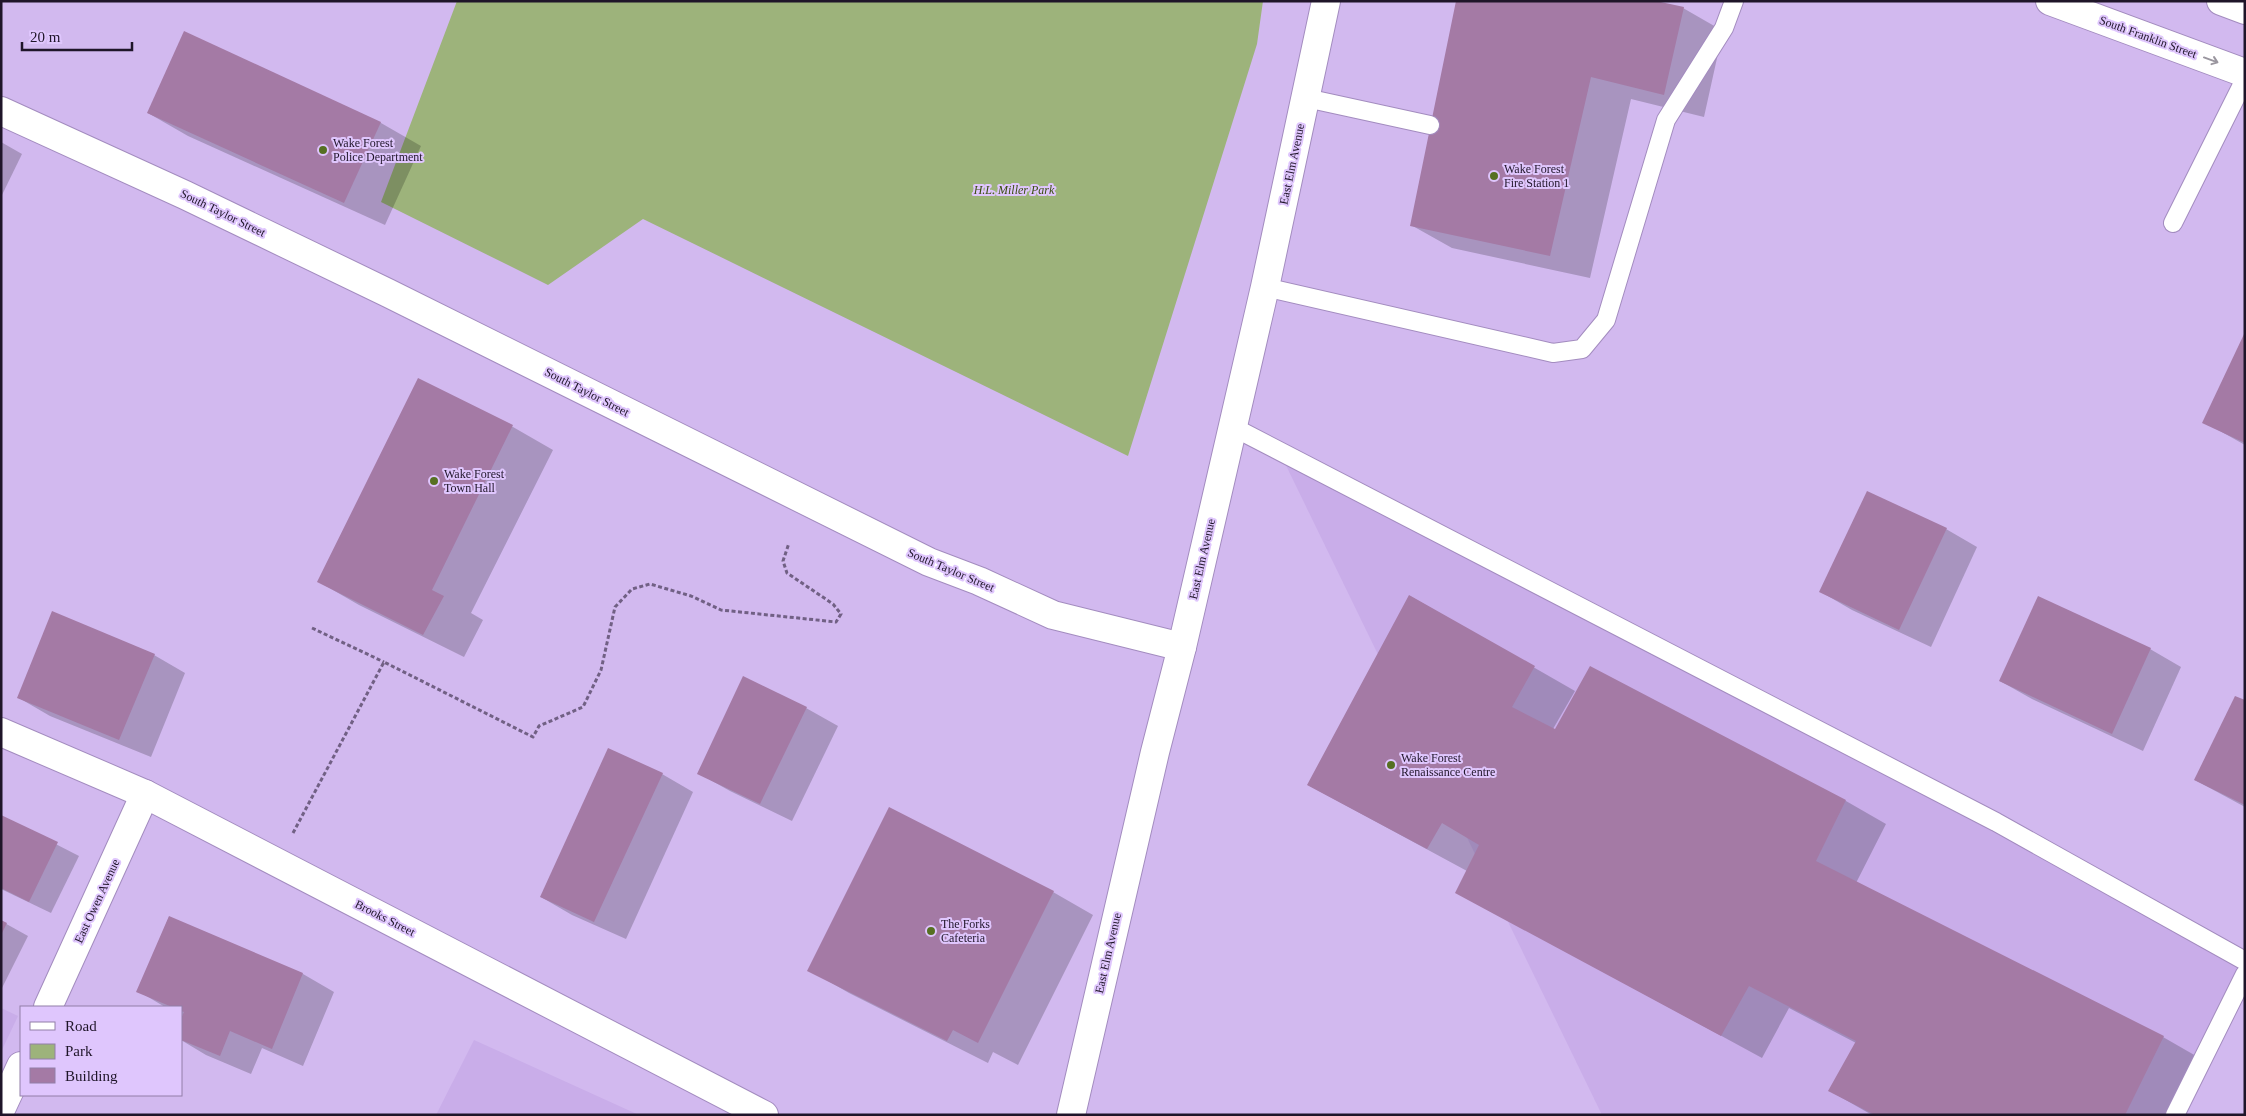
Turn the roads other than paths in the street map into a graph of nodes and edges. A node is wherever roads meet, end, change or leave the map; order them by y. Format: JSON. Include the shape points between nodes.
{"nodes":[{"id":1,"x":1326,"y":1,"type":"edge"},
{"id":2,"x":1734,"y":1,"type":"edge"},
{"id":3,"x":2050,"y":1,"type":"edge"},
{"id":4,"x":2221,"y":1,"type":"edge"},
{"id":5,"x":2245,"y":10,"type":"edge"},
{"id":6,"x":2245,"y":72,"type":"edge"},
{"id":7,"x":2245,"y":79,"type":"edge"},
{"id":8,"x":1306,"y":98,"type":"junction"},
{"id":9,"x":1,"y":111,"type":"edge"},
{"id":10,"x":1430,"y":125,"type":"dead end"},
{"id":11,"x":2173,"y":223,"type":"dead end"},
{"id":12,"x":1265,"y":287,"type":"junction"},
{"id":13,"x":1233,"y":427,"type":"junction"},
{"id":14,"x":1182,"y":647,"type":"junction"},
{"id":15,"x":1,"y":732,"type":"edge"},
{"id":16,"x":145,"y":794,"type":"junction"},
{"id":17,"x":2245,"y":961,"type":"edge"},
{"id":18,"x":2245,"y":974,"type":"edge"},
{"id":19,"x":48,"y":1006,"type":"edge"},
{"id":20,"x":20,"y":1068,"type":"edge"},
{"id":21,"x":1,"y":1109,"type":"edge"},
{"id":22,"x":764,"y":1115,"type":"edge"},
{"id":23,"x":1071,"y":1115,"type":"edge"},
{"id":24,"x":2174,"y":1115,"type":"edge"}],
"edges":[{"from":1,"to":8,"type":"street","name":"East Elm Avenue"},
{"from":2,"to":12,"type":"lane","via":[[1724,28],[1666,120],[1606,320],[1582,349],[1553,353]]},
{"from":3,"to":6,"type":"street","name":"South Franklin Street","one_way":true},
{"from":4,"to":5,"type":"street"},
{"from":7,"to":11,"type":"lane"},
{"from":8,"to":10,"type":"lane"},
{"from":8,"to":12,"type":"street","name":"East Elm Avenue"},
{"from":9,"to":14,"type":"street","name":"South Taylor Street","via":[[388,293],[929,562],[1053,615]]},
{"from":12,"to":13,"type":"street","name":"East Elm Avenue"},
{"from":13,"to":14,"type":"street","name":"East Elm Avenue"},
{"from":13,"to":17,"type":"lane","via":[[1996,822]]},
{"from":14,"to":23,"type":"street","name":"East Elm Avenue"},
{"from":15,"to":16,"type":"street","name":"Brooks Street"},
{"from":16,"to":19,"type":"street","name":"East Owen Avenue"},
{"from":16,"to":22,"type":"street","name":"Brooks Street"},
{"from":18,"to":24,"type":"lane"},
{"from":20,"to":21,"type":"street"}]}
